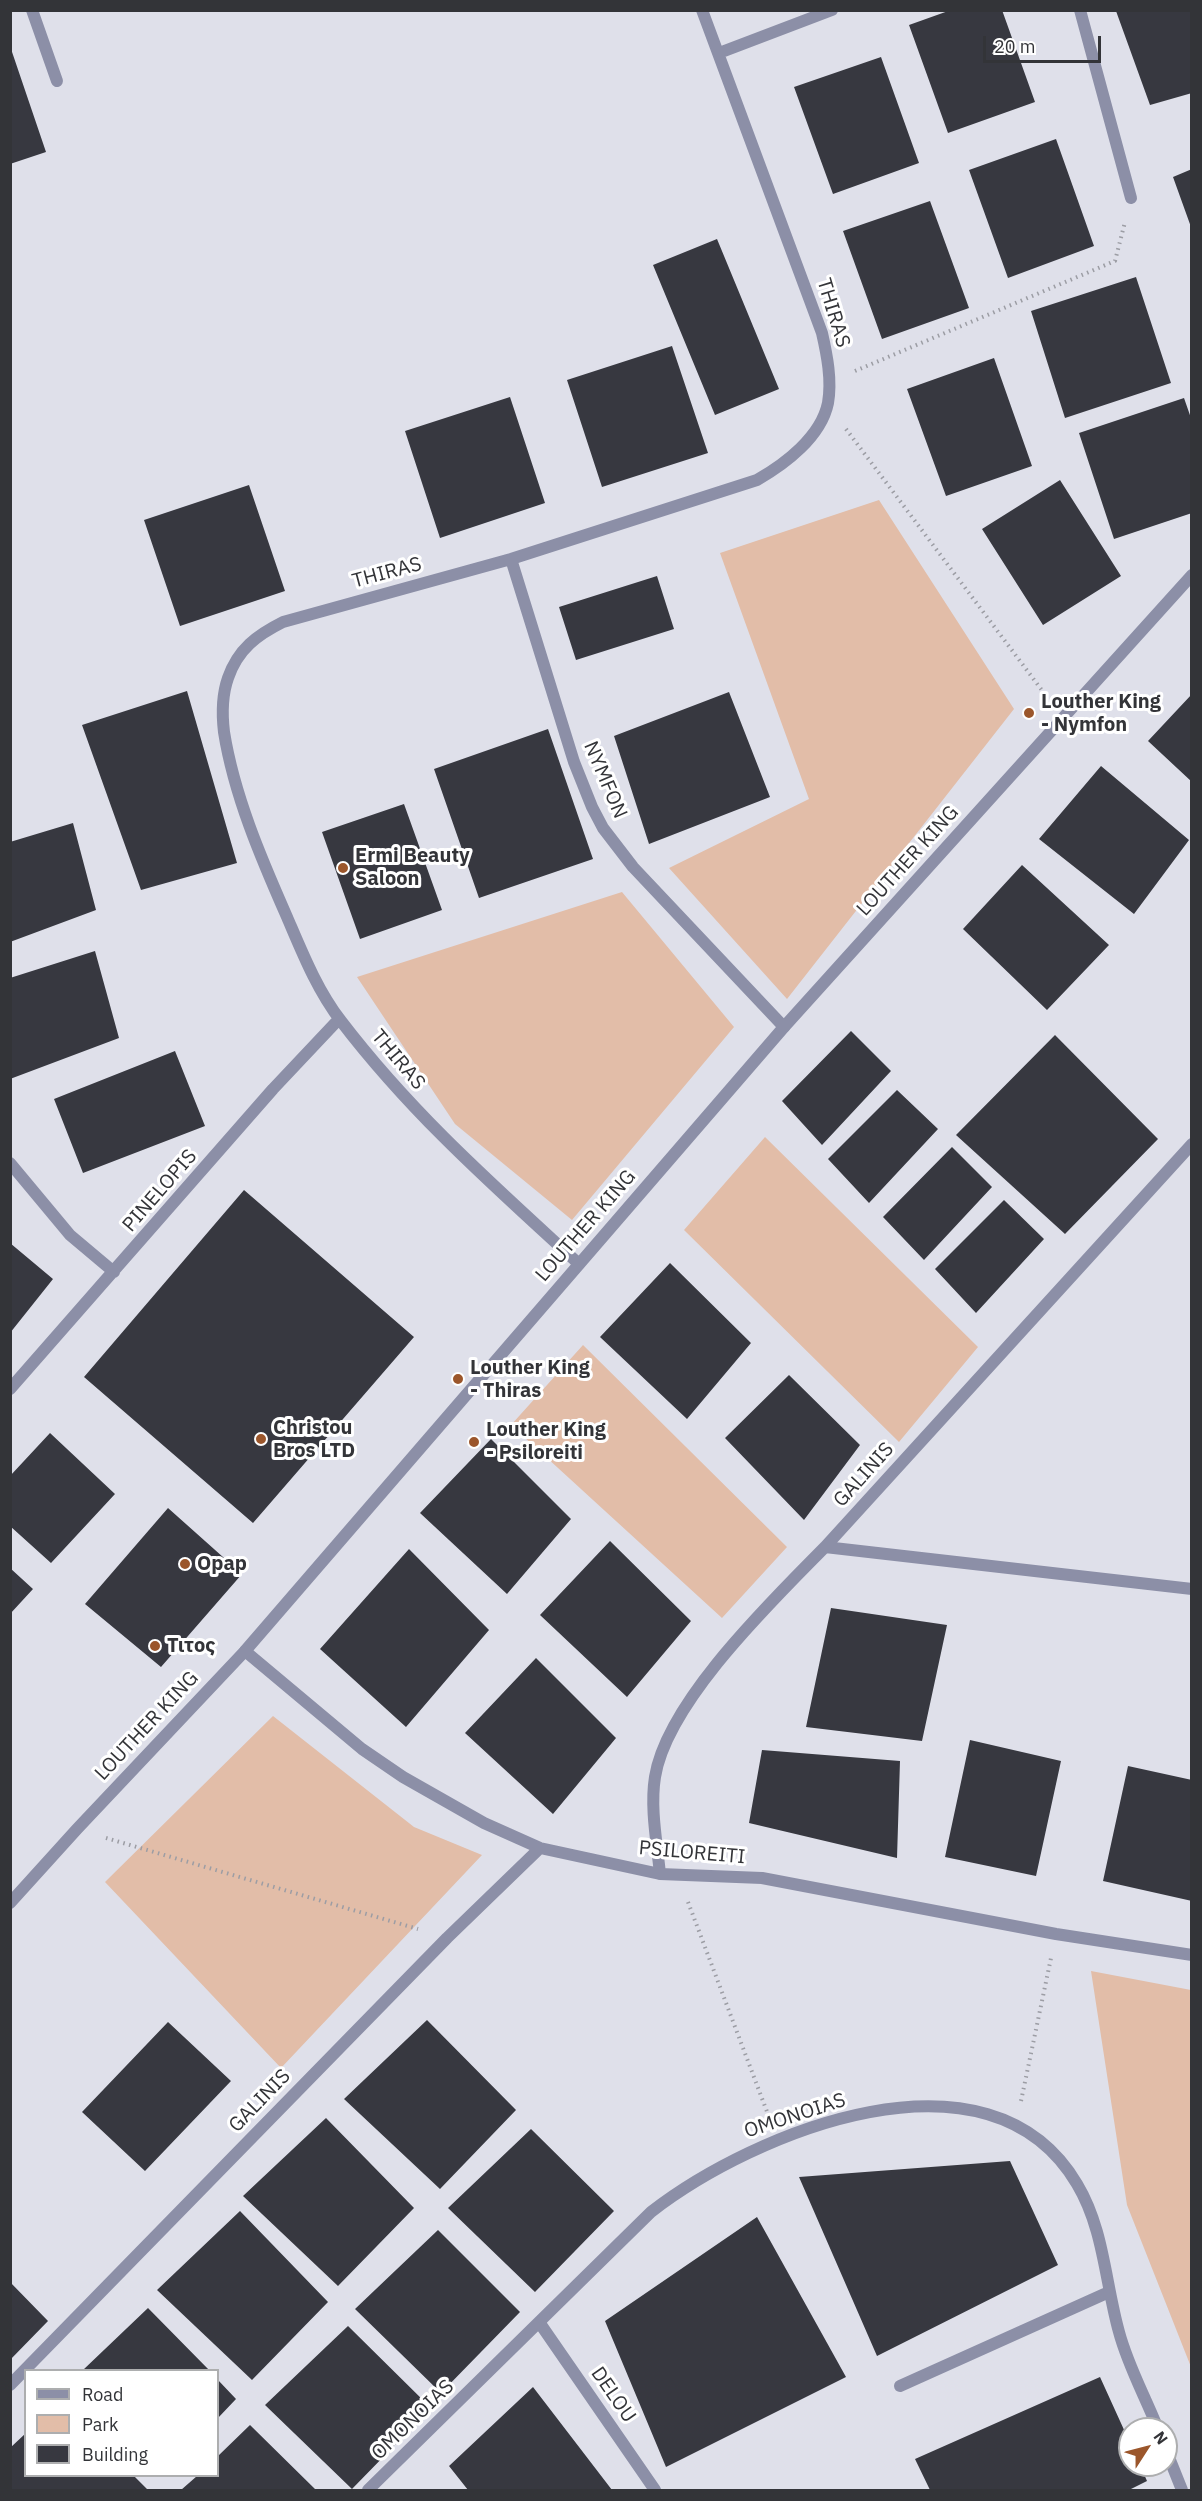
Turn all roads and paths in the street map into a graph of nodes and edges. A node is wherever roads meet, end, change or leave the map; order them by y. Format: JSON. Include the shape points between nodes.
{"nodes":[{"id":1,"x":32,"y":10,"type":"edge"},
{"id":2,"x":702,"y":10,"type":"edge"},
{"id":3,"x":832,"y":10,"type":"edge"},
{"id":4,"x":1080,"y":10,"type":"edge"},
{"id":5,"x":719,"y":53,"type":"junction"},
{"id":6,"x":57,"y":81,"type":"dead end"},
{"id":7,"x":1131,"y":198,"type":"joint"},
{"id":8,"x":829,"y":382,"type":"junction"},
{"id":9,"x":828,"y":404,"type":"junction"},
{"id":10,"x":511,"y":559,"type":"junction"},
{"id":11,"x":1191,"y":575,"type":"edge"},
{"id":12,"x":1063,"y":718,"type":"junction"},
{"id":13,"x":339,"y":1019,"type":"junction"},
{"id":14,"x":784,"y":1027,"type":"junction"},
{"id":15,"x":1189,"y":1150,"type":"edge"},
{"id":16,"x":10,"y":1163,"type":"edge"},
{"id":17,"x":579,"y":1264,"type":"junction"},
{"id":18,"x":114,"y":1272,"type":"junction"},
{"id":19,"x":10,"y":1389,"type":"edge"},
{"id":20,"x":825,"y":1547,"type":"junction"},
{"id":21,"x":1191,"y":1589,"type":"edge"},
{"id":22,"x":245,"y":1651,"type":"junction"},
{"id":23,"x":76,"y":1829,"type":"junction"},
{"id":24,"x":540,"y":1848,"type":"junction"},
{"id":25,"x":660,"y":1874,"type":"junction"},
{"id":26,"x":679,"y":1875,"type":"junction"},
{"id":27,"x":10,"y":1903,"type":"edge"},
{"id":28,"x":1056,"y":1934,"type":"junction"},
{"id":29,"x":447,"y":1938,"type":"junction"},
{"id":30,"x":1191,"y":1955,"type":"edge"},
{"id":31,"x":1016,"y":2125,"type":"junction"},
{"id":32,"x":777,"y":2139,"type":"junction"},
{"id":33,"x":1109,"y":2292,"type":"junction"},
{"id":34,"x":539,"y":2322,"type":"junction"},
{"id":35,"x":26,"y":2369,"type":"edge"},
{"id":36,"x":24,"y":2371,"type":"edge"},
{"id":37,"x":10,"y":2385,"type":"edge"},
{"id":38,"x":900,"y":2386,"type":"dead end"},
{"id":39,"x":1153,"y":2417,"type":"edge"},
{"id":40,"x":368,"y":2490,"type":"edge"},
{"id":41,"x":655,"y":2490,"type":"edge"}],
"edges":[{"from":1,"to":6,"type":"street"},
{"from":2,"to":5,"type":"street","name":"THIRAS"},
{"from":3,"to":5,"type":"street"},
{"from":4,"to":7,"type":"street"},
{"from":5,"to":8,"type":"street","name":"THIRAS","via":[[822,333]]},
{"from":7,"to":8,"type":"path","via":[[1115,261]]},
{"from":8,"to":9,"type":"street","name":"THIRAS"},
{"from":9,"to":10,"type":"street","name":"THIRAS","via":[[801,449],[757,480]]},
{"from":9,"to":12,"type":"path"},
{"from":10,"to":13,"type":"street","name":"THIRAS","via":[[283,622],[250,642],[238,655],[228,679],[223,703],[224,730],[250,822],[296,939]]},
{"from":10,"to":14,"type":"street","name":"NYMFON","via":[[574,762],[603,828],[633,867]]},
{"from":11,"to":12,"type":"street","name":"LOUTHER KING"},
{"from":12,"to":14,"type":"street","name":"LOUTHER KING"},
{"from":13,"to":17,"type":"street","name":"THIRAS","via":[[412,1107]]},
{"from":13,"to":18,"type":"street","name":"PINELOPIS"},
{"from":14,"to":17,"type":"street","name":"LOUTHER KING"},
{"from":15,"to":20,"type":"street","name":"GALINIS"},
{"from":16,"to":18,"type":"street","via":[[70,1235]]},
{"from":17,"to":22,"type":"street","name":"LOUTHER KING"},
{"from":18,"to":19,"type":"street","name":"PINELOPIS"},
{"from":20,"to":21,"type":"street"},
{"from":20,"to":25,"type":"street","name":"GALINIS","via":[[719,1662],[675,1724],[654,1779]]},
{"from":22,"to":23,"type":"street","name":"LOUTHER KING"},
{"from":22,"to":24,"type":"street","name":"PSILOREITI","via":[[362,1749],[403,1777],[484,1823]]},
{"from":23,"to":27,"type":"street","name":"LOUTHER KING"},
{"from":23,"to":29,"type":"path"},
{"from":24,"to":25,"type":"street","name":"PSILOREITI"},
{"from":24,"to":29,"type":"street","name":"GALINIS"},
{"from":25,"to":26,"type":"street","name":"PSILOREITI"},
{"from":26,"to":28,"type":"street","name":"PSILOREITI","via":[[762,1878]]},
{"from":26,"to":32,"type":"path"},
{"from":28,"to":30,"type":"street","name":"PSILOREITI"},
{"from":28,"to":31,"type":"path"},
{"from":29,"to":35,"type":"street","name":"GALINIS"},
{"from":31,"to":32,"type":"street","name":"OMONOIAS","via":[[966,2110],[911,2107],[854,2116]]},
{"from":31,"to":33,"type":"street","name":"OMONOIAS","via":[[1059,2159],[1077,2184],[1096,2222]]},
{"from":32,"to":34,"type":"street","name":"OMONOIAS","via":[[711,2171],[651,2212]]},
{"from":33,"to":38,"type":"street"},
{"from":33,"to":39,"type":"street","name":"OMONOIAS","via":[[1127,2359]]},
{"from":34,"to":40,"type":"street","name":"OMONOIAS"},
{"from":34,"to":41,"type":"street","name":"DELOU"},
{"from":36,"to":37,"type":"street","name":"GALINIS"}]}
